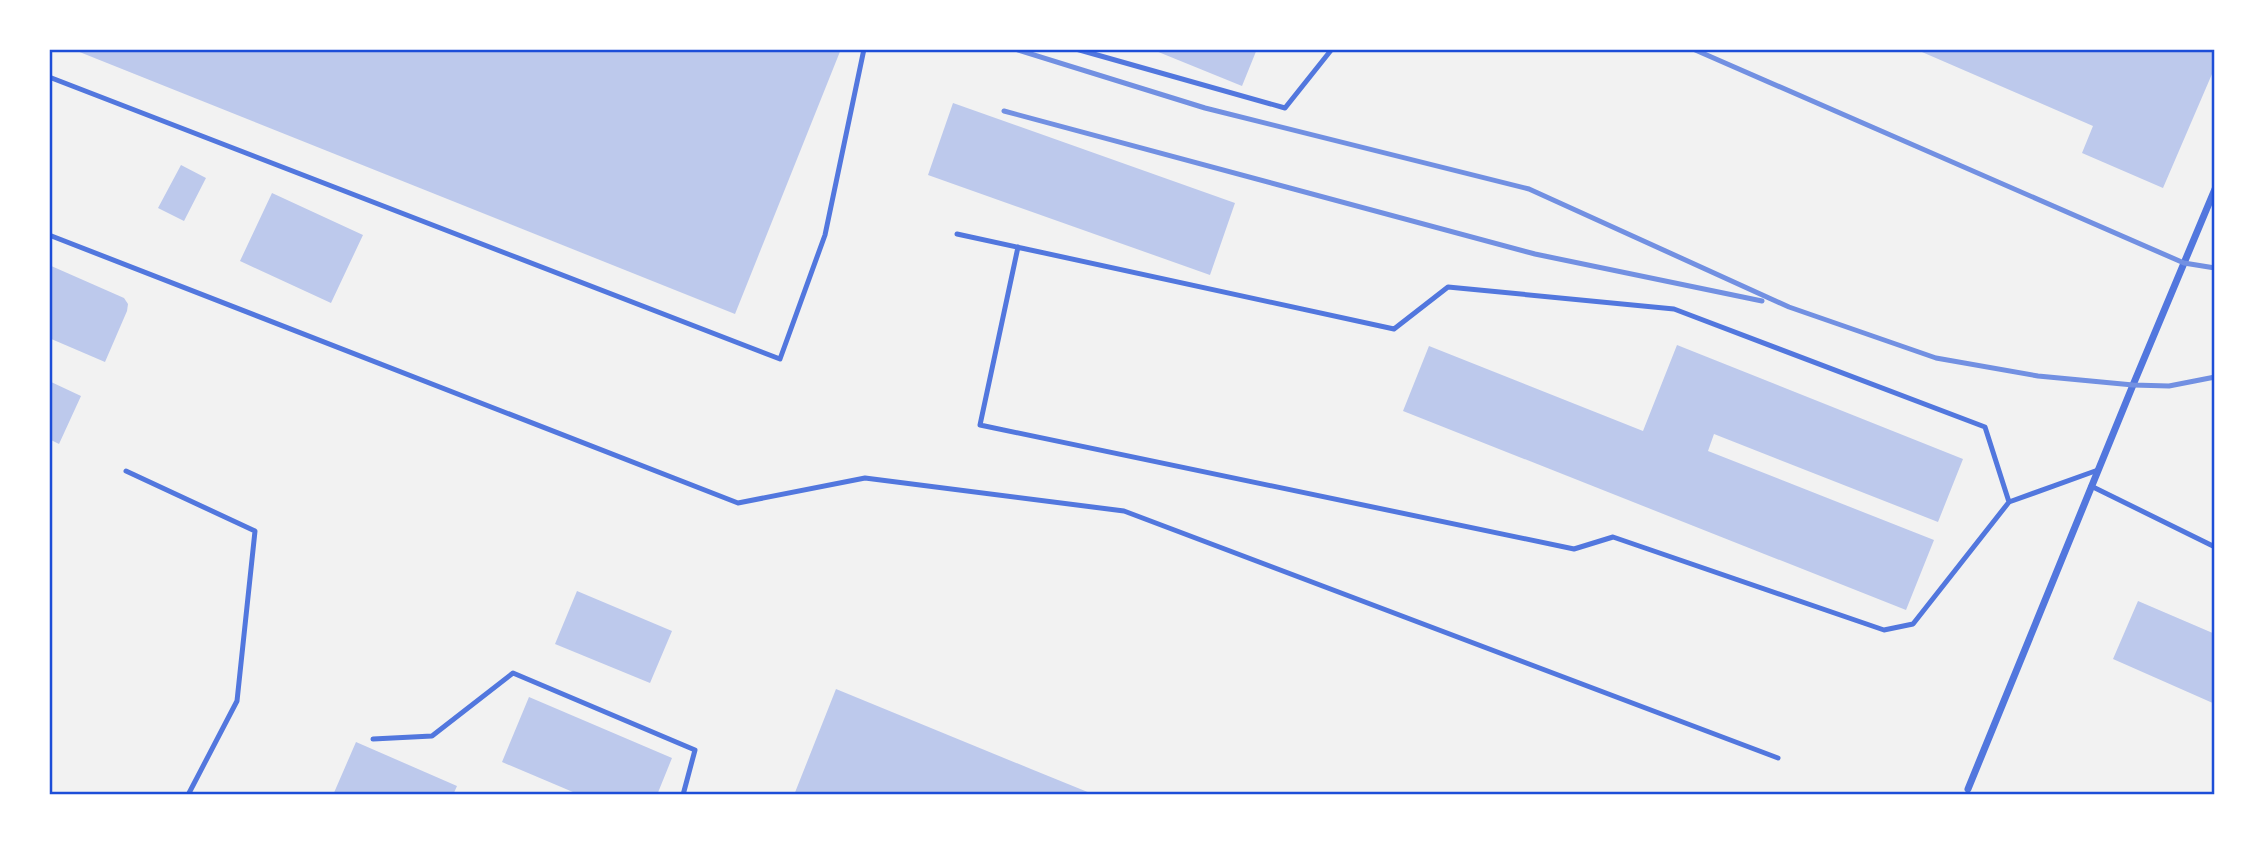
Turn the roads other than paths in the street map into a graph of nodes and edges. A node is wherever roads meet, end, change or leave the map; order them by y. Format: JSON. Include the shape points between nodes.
{"nodes":[{"id":1,"x":864,"y":49,"type":"edge"},
{"id":2,"x":1076,"y":49,"type":"edge"},
{"id":3,"x":1332,"y":49,"type":"edge"},
{"id":4,"x":49,"y":76,"type":"edge"},
{"id":5,"x":2215,"y":189,"type":"edge"},
{"id":6,"x":957,"y":234,"type":"dead end"},
{"id":7,"x":49,"y":235,"type":"edge"},
{"id":8,"x":1018,"y":247,"type":"junction"},
{"id":9,"x":2098,"y":470,"type":"junction"},
{"id":10,"x":126,"y":471,"type":"dead end"},
{"id":11,"x":2091,"y":486,"type":"junction"},
{"id":12,"x":2009,"y":502,"type":"junction"},
{"id":13,"x":2215,"y":547,"type":"edge"},
{"id":14,"x":373,"y":739,"type":"dead end"},
{"id":15,"x":1778,"y":758,"type":"dead end"},
{"id":16,"x":1967,"y":792,"type":"edge"},
{"id":17,"x":188,"y":795,"type":"edge"},
{"id":18,"x":683,"y":795,"type":"edge"}],
"edges":[{"from":1,"to":4,"type":"lane","via":[[825,235],[780,359]]},
{"from":2,"to":3,"type":"lane","via":[[1285,108]]},
{"from":5,"to":9,"type":"street"},
{"from":6,"to":8,"type":"lane"},
{"from":7,"to":15,"type":"lane","via":[[738,503],[865,478],[1124,511]]},
{"from":8,"to":12,"type":"lane","via":[[1394,329],[1448,287],[1674,309],[1985,427]]},
{"from":8,"to":12,"type":"lane","via":[[980,425],[1574,549],[1613,537],[1884,630],[1913,624]]},
{"from":9,"to":11,"type":"street"},
{"from":9,"to":12,"type":"lane"},
{"from":10,"to":17,"type":"lane","via":[[255,531],[237,701]]},
{"from":11,"to":13,"type":"lane"},
{"from":11,"to":16,"type":"street"},
{"from":14,"to":18,"type":"lane","via":[[432,736],[513,673],[695,750]]}]}
